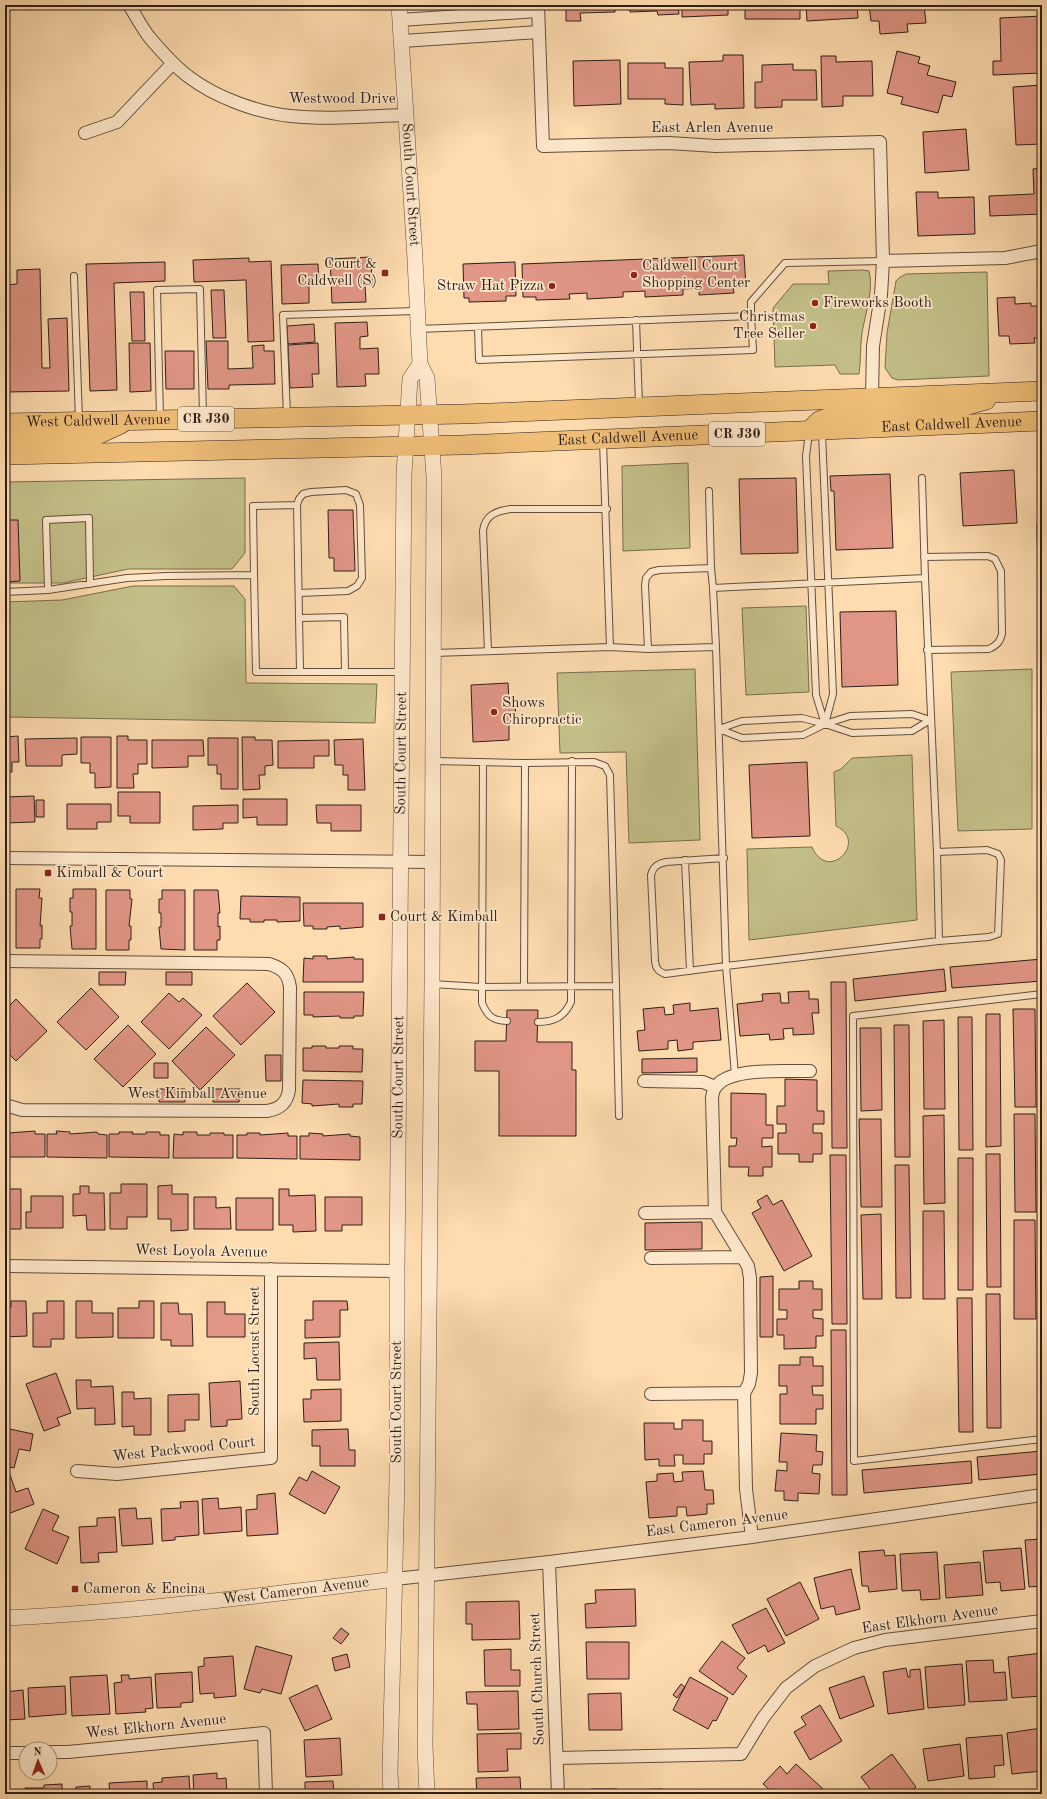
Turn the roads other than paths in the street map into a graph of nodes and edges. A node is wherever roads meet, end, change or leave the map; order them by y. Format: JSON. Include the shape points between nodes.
{"nodes":[{"id":1,"x":129,"y":5,"type":"edge"},
{"id":2,"x":538,"y":8,"type":"edge"},
{"id":3,"x":400,"y":12,"type":"edge"},
{"id":4,"x":539,"y":32,"type":"junction"},
{"id":5,"x":402,"y":41,"type":"junction"},
{"id":6,"x":173,"y":63,"type":"junction"},
{"id":7,"x":406,"y":115,"type":"junction"},
{"id":8,"x":85,"y":133,"type":"dead end"},
{"id":9,"x":1042,"y":251,"type":"edge"},
{"id":10,"x":883,"y":261,"type":"junction"},
{"id":11,"x":74,"y":276,"type":"dead end"},
{"id":12,"x":417,"y":311,"type":"junction"},
{"id":13,"x":751,"y":316,"type":"junction"},
{"id":14,"x":636,"y":320,"type":"junction"},
{"id":15,"x":478,"y":326,"type":"junction"},
{"id":16,"x":418,"y":329,"type":"junction"},
{"id":17,"x":637,"y":354,"type":"junction"},
{"id":18,"x":420,"y":364,"type":"junction"},
{"id":19,"x":1042,"y":391,"type":"edge"},
{"id":20,"x":1012,"y":392,"type":"junction"},
{"id":21,"x":872,"y":396,"type":"junction"},
{"id":22,"x":639,"y":407,"type":"junction"},
{"id":23,"x":430,"y":414,"type":"junction"},
{"id":24,"x":406,"y":415,"type":"junction"},
{"id":25,"x":287,"y":417,"type":"junction"},
{"id":26,"x":203,"y":419,"type":"junction"},
{"id":27,"x":160,"y":420,"type":"junction"},
{"id":28,"x":79,"y":421,"type":"junction"},
{"id":29,"x":129,"y":421,"type":"junction"},
{"id":30,"x":1042,"y":421,"type":"edge"},
{"id":31,"x":5,"y":423,"type":"edge"},
{"id":32,"x":815,"y":431,"type":"junction"},
{"id":33,"x":5,"y":439,"type":"edge"},
{"id":34,"x":603,"y":439,"type":"junction"},
{"id":35,"x":432,"y":445,"type":"junction"},
{"id":36,"x":405,"y":446,"type":"junction"},
{"id":37,"x":5,"y":455,"type":"edge"},
{"id":38,"x":922,"y":478,"type":"dead end"},
{"id":39,"x":709,"y":490,"type":"dead end"},
{"id":40,"x":297,"y":505,"type":"junction"},
{"id":41,"x":607,"y":509,"type":"junction"},
{"id":42,"x":924,"y":557,"type":"junction"},
{"id":43,"x":711,"y":568,"type":"junction"},
{"id":44,"x":254,"y":575,"type":"junction"},
{"id":45,"x":925,"y":578,"type":"junction"},
{"id":46,"x":812,"y":583,"type":"junction"},
{"id":47,"x":829,"y":583,"type":"junction"},
{"id":48,"x":90,"y":584,"type":"junction"},
{"id":49,"x":713,"y":588,"type":"junction"},
{"id":50,"x":48,"y":590,"type":"junction"},
{"id":51,"x":5,"y":592,"type":"edge"},
{"id":52,"x":299,"y":593,"type":"junction"},
{"id":53,"x":300,"y":618,"type":"junction"},
{"id":54,"x":610,"y":647,"type":"junction"},
{"id":55,"x":716,"y":647,"type":"junction"},
{"id":56,"x":648,"y":649,"type":"junction"},
{"id":57,"x":927,"y":650,"type":"junction"},
{"id":58,"x":488,"y":651,"type":"junction"},
{"id":59,"x":434,"y":653,"type":"junction"},
{"id":60,"x":300,"y":671,"type":"junction"},
{"id":61,"x":345,"y":671,"type":"junction"},
{"id":62,"x":402,"y":672,"type":"junction"},
{"id":63,"x":930,"y":720,"type":"junction"},
{"id":64,"x":825,"y":724,"type":"junction"},
{"id":65,"x":719,"y":729,"type":"junction"},
{"id":66,"x":433,"y":761,"type":"junction"},
{"id":67,"x":572,"y":761,"type":"junction"},
{"id":68,"x":483,"y":763,"type":"junction"},
{"id":69,"x":525,"y":763,"type":"junction"},
{"id":70,"x":937,"y":852,"type":"junction"},
{"id":71,"x":5,"y":858,"type":"edge"},
{"id":72,"x":724,"y":858,"type":"junction"},
{"id":73,"x":684,"y":860,"type":"junction"},
{"id":74,"x":400,"y":861,"type":"junction"},
{"id":75,"x":433,"y":862,"type":"junction"},
{"id":76,"x":938,"y":941,"type":"junction"},
{"id":77,"x":5,"y":961,"type":"edge"},
{"id":78,"x":726,"y":966,"type":"junction"},
{"id":79,"x":690,"y":970,"type":"junction"},
{"id":80,"x":432,"y":984,"type":"junction"},
{"id":81,"x":524,"y":985,"type":"junction"},
{"id":82,"x":572,"y":986,"type":"junction"},
{"id":83,"x":616,"y":986,"type":"junction"},
{"id":84,"x":481,"y":987,"type":"junction"},
{"id":85,"x":1042,"y":994,"type":"edge"},
{"id":86,"x":507,"y":1021,"type":"dead end"},
{"id":87,"x":538,"y":1022,"type":"dead end"},
{"id":88,"x":810,"y":1071,"type":"dead end"},
{"id":89,"x":735,"y":1075,"type":"junction"},
{"id":90,"x":644,"y":1081,"type":"dead end"},
{"id":91,"x":715,"y":1087,"type":"junction"},
{"id":92,"x":5,"y":1105,"type":"edge"},
{"id":93,"x":620,"y":1116,"type":"dead end"},
{"id":94,"x":715,"y":1212,"type":"junction"},
{"id":95,"x":645,"y":1213,"type":"dead end"},
{"id":96,"x":743,"y":1257,"type":"junction"},
{"id":97,"x":651,"y":1258,"type":"dead end"},
{"id":98,"x":5,"y":1266,"type":"edge"},
{"id":99,"x":271,"y":1269,"type":"junction"},
{"id":100,"x":397,"y":1271,"type":"junction"},
{"id":101,"x":744,"y":1393,"type":"junction"},
{"id":102,"x":651,"y":1394,"type":"dead end"},
{"id":103,"x":1042,"y":1439,"type":"edge"},
{"id":104,"x":271,"y":1458,"type":"joint"},
{"id":105,"x":77,"y":1471,"type":"dead end"},
{"id":106,"x":1042,"y":1495,"type":"edge"},
{"id":107,"x":752,"y":1537,"type":"junction"},
{"id":108,"x":549,"y":1562,"type":"junction"},
{"id":109,"x":427,"y":1576,"type":"junction"},
{"id":110,"x":395,"y":1579,"type":"junction"},
{"id":111,"x":5,"y":1618,"type":"edge"},
{"id":112,"x":1042,"y":1621,"type":"edge"},
{"id":113,"x":58,"y":1752,"type":"edge"},
{"id":114,"x":5,"y":1753,"type":"edge"},
{"id":115,"x":18,"y":1753,"type":"edge"},
{"id":116,"x":557,"y":1758,"type":"junction"},
{"id":117,"x":266,"y":1794,"type":"edge"},
{"id":118,"x":391,"y":1794,"type":"edge"},
{"id":119,"x":427,"y":1794,"type":"edge"},
{"id":120,"x":558,"y":1794,"type":"edge"}],
"edges":[{"from":1,"to":6,"type":"street","name":"Westwood Drive","via":[[150,37]]},
{"from":2,"to":3,"type":"street"},
{"from":2,"to":4,"type":"street"},
{"from":3,"to":5,"type":"street","name":"South Court Street"},
{"from":4,"to":5,"type":"street"},
{"from":4,"to":10,"type":"street","name":"East Arlen Avenue","via":[[543,146],[669,143],[716,146],[880,142]]},
{"from":5,"to":7,"type":"street","name":"South Court Street"},
{"from":6,"to":7,"type":"street","name":"Westwood Drive","via":[[190,78],[217,94],[259,111],[319,118]]},
{"from":6,"to":8,"type":"street","via":[[117,122]]},
{"from":7,"to":12,"type":"street","name":"South Court Street"},
{"from":9,"to":10,"type":"street","via":[[1005,258]]},
{"from":10,"to":13,"type":"lane","via":[[785,263],[751,302]]},
{"from":10,"to":21,"type":"street","via":[[873,346]]},
{"from":11,"to":28,"type":"lane"},
{"from":12,"to":16,"type":"street","name":"South Court Street"},
{"from":12,"to":25,"type":"lane","via":[[283,315]]},
{"from":13,"to":14,"type":"lane"},
{"from":13,"to":17,"type":"lane","via":[[753,350]]},
{"from":14,"to":15,"type":"lane"},
{"from":14,"to":17,"type":"lane"},
{"from":15,"to":16,"type":"lane"},
{"from":15,"to":17,"type":"lane","via":[[479,360]]},
{"from":16,"to":18,"type":"street","name":"South Court Street"},
{"from":17,"to":22,"type":"lane"},
{"from":18,"to":23,"type":"street","name":"South Court Street","via":[[427,378]]},
{"from":18,"to":24,"type":"street","name":"South Court Street","via":[[410,379]]},
{"from":19,"to":20,"type":"main road","name":"East Caldwell Avenue","number":"CR J30"},
{"from":20,"to":21,"type":"main road","name":"East Caldwell Avenue","number":"CR J30"},
{"from":20,"to":32,"type":"main road","via":[[953,409],[836,415],[819,421]]},
{"from":21,"to":22,"type":"main road","name":"East Caldwell Avenue","number":"CR J30"},
{"from":22,"to":23,"type":"main road","name":"East Caldwell Avenue","number":"CR J30"},
{"from":23,"to":24,"type":"main road","name":"East Caldwell Avenue","number":"CR J30"},
{"from":23,"to":35,"type":"street","name":"South Court Street"},
{"from":24,"to":25,"type":"main road","name":"West Caldwell Avenue","number":"CR J30"},
{"from":24,"to":36,"type":"street","name":"South Court Street"},
{"from":25,"to":26,"type":"main road","name":"West Caldwell Avenue","number":"CR J30"},
{"from":26,"to":27,"type":"main road","name":"West Caldwell Avenue","number":"CR J30"},
{"from":26,"to":27,"type":"lane","via":[[200,289],[157,290]]},
{"from":27,"to":29,"type":"main road","name":"West Caldwell Avenue","number":"CR J30"},
{"from":28,"to":29,"type":"main road","name":"West Caldwell Avenue","number":"CR J30"},
{"from":28,"to":31,"type":"main road","name":"West Caldwell Avenue","number":"CR J30"},
{"from":29,"to":33,"type":"main road","via":[[93,437]]},
{"from":30,"to":32,"type":"main road","name":"East Caldwell Avenue","number":"CR J30"},
{"from":32,"to":34,"type":"main road","name":"East Caldwell Avenue","number":"CR J30"},
{"from":32,"to":46,"type":"lane","via":[[806,456]]},
{"from":32,"to":47,"type":"lane"},
{"from":34,"to":35,"type":"main road","name":"East Caldwell Avenue","number":"CR J30"},
{"from":34,"to":41,"type":"lane"},
{"from":35,"to":36,"type":"main road","name":"East Caldwell Avenue","number":"CR J30"},
{"from":35,"to":59,"type":"street","name":"South Court Street"},
{"from":36,"to":37,"type":"main road","number":"CR J30"},
{"from":36,"to":62,"type":"street","name":"South Court Street"},
{"from":38,"to":42,"type":"lane"},
{"from":39,"to":43,"type":"lane"},
{"from":40,"to":44,"type":"lane","via":[[253,506]]},
{"from":40,"to":52,"type":"lane"},
{"from":40,"to":52,"type":"lane","via":[[303,494],[311,492],[346,490],[356,494],[360,504],[362,578],[357,586],[348,591]]},
{"from":41,"to":54,"type":"lane"},
{"from":41,"to":58,"type":"lane","via":[[511,510],[500,511],[488,518],[483,531]]},
{"from":42,"to":45,"type":"lane"},
{"from":42,"to":57,"type":"lane","via":[[988,556],[995,559],[1001,571],[1002,634],[997,645],[989,649]]},
{"from":43,"to":49,"type":"lane"},
{"from":43,"to":56,"type":"lane","via":[[659,570],[651,572],[646,578]]},
{"from":44,"to":48,"type":"lane","via":[[127,578]]},
{"from":44,"to":60,"type":"lane","via":[[256,672]]},
{"from":45,"to":47,"type":"lane"},
{"from":45,"to":57,"type":"lane"},
{"from":46,"to":47,"type":"lane"},
{"from":46,"to":49,"type":"lane"},
{"from":46,"to":64,"type":"lane","via":[[816,695]]},
{"from":47,"to":64,"type":"lane","via":[[833,694]]},
{"from":48,"to":50,"type":"lane"},
{"from":48,"to":50,"type":"lane","via":[[89,518],[46,520]]},
{"from":49,"to":55,"type":"lane"},
{"from":50,"to":51,"type":"lane"},
{"from":52,"to":53,"type":"lane"},
{"from":53,"to":60,"type":"lane"},
{"from":53,"to":61,"type":"lane","via":[[344,617]]},
{"from":54,"to":56,"type":"lane"},
{"from":54,"to":58,"type":"lane"},
{"from":55,"to":56,"type":"lane"},
{"from":55,"to":65,"type":"lane"},
{"from":57,"to":63,"type":"lane"},
{"from":58,"to":59,"type":"lane"},
{"from":59,"to":66,"type":"street","name":"South Court Street"},
{"from":60,"to":61,"type":"lane"},
{"from":61,"to":62,"type":"lane"},
{"from":62,"to":74,"type":"street","name":"South Court Street"},
{"from":63,"to":64,"type":"lane","via":[[912,714],[850,716]]},
{"from":63,"to":64,"type":"lane","via":[[912,731],[852,733]]},
{"from":63,"to":70,"type":"lane"},
{"from":64,"to":65,"type":"lane","via":[[802,718],[749,720]]},
{"from":64,"to":65,"type":"lane","via":[[802,735],[742,738]]},
{"from":65,"to":72,"type":"lane"},
{"from":66,"to":68,"type":"lane"},
{"from":66,"to":75,"type":"street","name":"South Court Street"},
{"from":67,"to":69,"type":"lane"},
{"from":67,"to":82,"type":"lane"},
{"from":67,"to":83,"type":"lane","via":[[601,763],[610,775]]},
{"from":68,"to":69,"type":"lane"},
{"from":68,"to":84,"type":"lane"},
{"from":69,"to":81,"type":"lane"},
{"from":70,"to":76,"type":"lane"},
{"from":70,"to":76,"type":"lane","via":[[987,850],[998,854],[1001,860],[998,934]]},
{"from":71,"to":74,"type":"street"},
{"from":72,"to":73,"type":"lane"},
{"from":72,"to":78,"type":"lane"},
{"from":73,"to":79,"type":"lane"},
{"from":73,"to":79,"type":"lane","via":[[658,864],[652,870],[651,883],[656,967],[659,972],[665,974]]},
{"from":74,"to":75,"type":"street"},
{"from":74,"to":100,"type":"street","name":"South Court Street"},
{"from":75,"to":80,"type":"street","name":"South Court Street"},
{"from":76,"to":78,"type":"lane"},
{"from":77,"to":92,"type":"street","name":"West Kimball Avenue","via":[[269,964],[285,971],[290,987],[289,1090],[288,1098],[275,1110],[22,1110]]},
{"from":78,"to":79,"type":"lane"},
{"from":78,"to":89,"type":"lane"},
{"from":80,"to":84,"type":"lane"},
{"from":80,"to":109,"type":"street","name":"South Court Street"},
{"from":81,"to":82,"type":"lane"},
{"from":81,"to":84,"type":"lane"},
{"from":82,"to":83,"type":"lane"},
{"from":82,"to":87,"type":"lane","via":[[571,1002],[560,1018]]},
{"from":83,"to":93,"type":"lane"},
{"from":84,"to":86,"type":"lane","via":[[485,1012],[491,1018]]},
{"from":85,"to":103,"type":"lane","via":[[853,1016],[854,1461]]},
{"from":88,"to":89,"type":"street"},
{"from":89,"to":91,"type":"street"},
{"from":90,"to":91,"type":"street","via":[[703,1082]]},
{"from":91,"to":94,"type":"street","via":[[712,1097]]},
{"from":94,"to":95,"type":"street"},
{"from":94,"to":96,"type":"street"},
{"from":96,"to":97,"type":"street"},
{"from":96,"to":101,"type":"street","via":[[750,1272],[751,1312],[751,1373]]},
{"from":98,"to":99,"type":"street","name":"West Loyola Avenue"},
{"from":99,"to":100,"type":"street","name":"West Loyola Avenue"},
{"from":99,"to":104,"type":"street","name":"South Locust Street"},
{"from":100,"to":110,"type":"street","name":"South Court Street"},
{"from":101,"to":102,"type":"street"},
{"from":101,"to":107,"type":"street","via":[[746,1489]]},
{"from":104,"to":105,"type":"street","name":"West Packwood Court","via":[[117,1474]]},
{"from":106,"to":107,"type":"street","name":"East Cameron Avenue"},
{"from":107,"to":108,"type":"street","name":"East Cameron Avenue"},
{"from":108,"to":109,"type":"street","name":"East Cameron Avenue"},
{"from":108,"to":116,"type":"street","name":"South Church Street"},
{"from":109,"to":110,"type":"street","name":"East Cameron Avenue"},
{"from":109,"to":119,"type":"street","name":"South Court Street"},
{"from":110,"to":111,"type":"street","name":"West Cameron Avenue","via":[[138,1609]]},
{"from":110,"to":118,"type":"street","name":"South Court Street"},
{"from":112,"to":116,"type":"street","name":"East Elkhorn Avenue","via":[[885,1640],[854,1648],[815,1666],[786,1688],[763,1718],[741,1754]]},
{"from":113,"to":117,"type":"street","name":"West Elkhorn Avenue","via":[[264,1733]]},
{"from":114,"to":115,"type":"street"},
{"from":116,"to":120,"type":"street","name":"South Church Street"}]}
